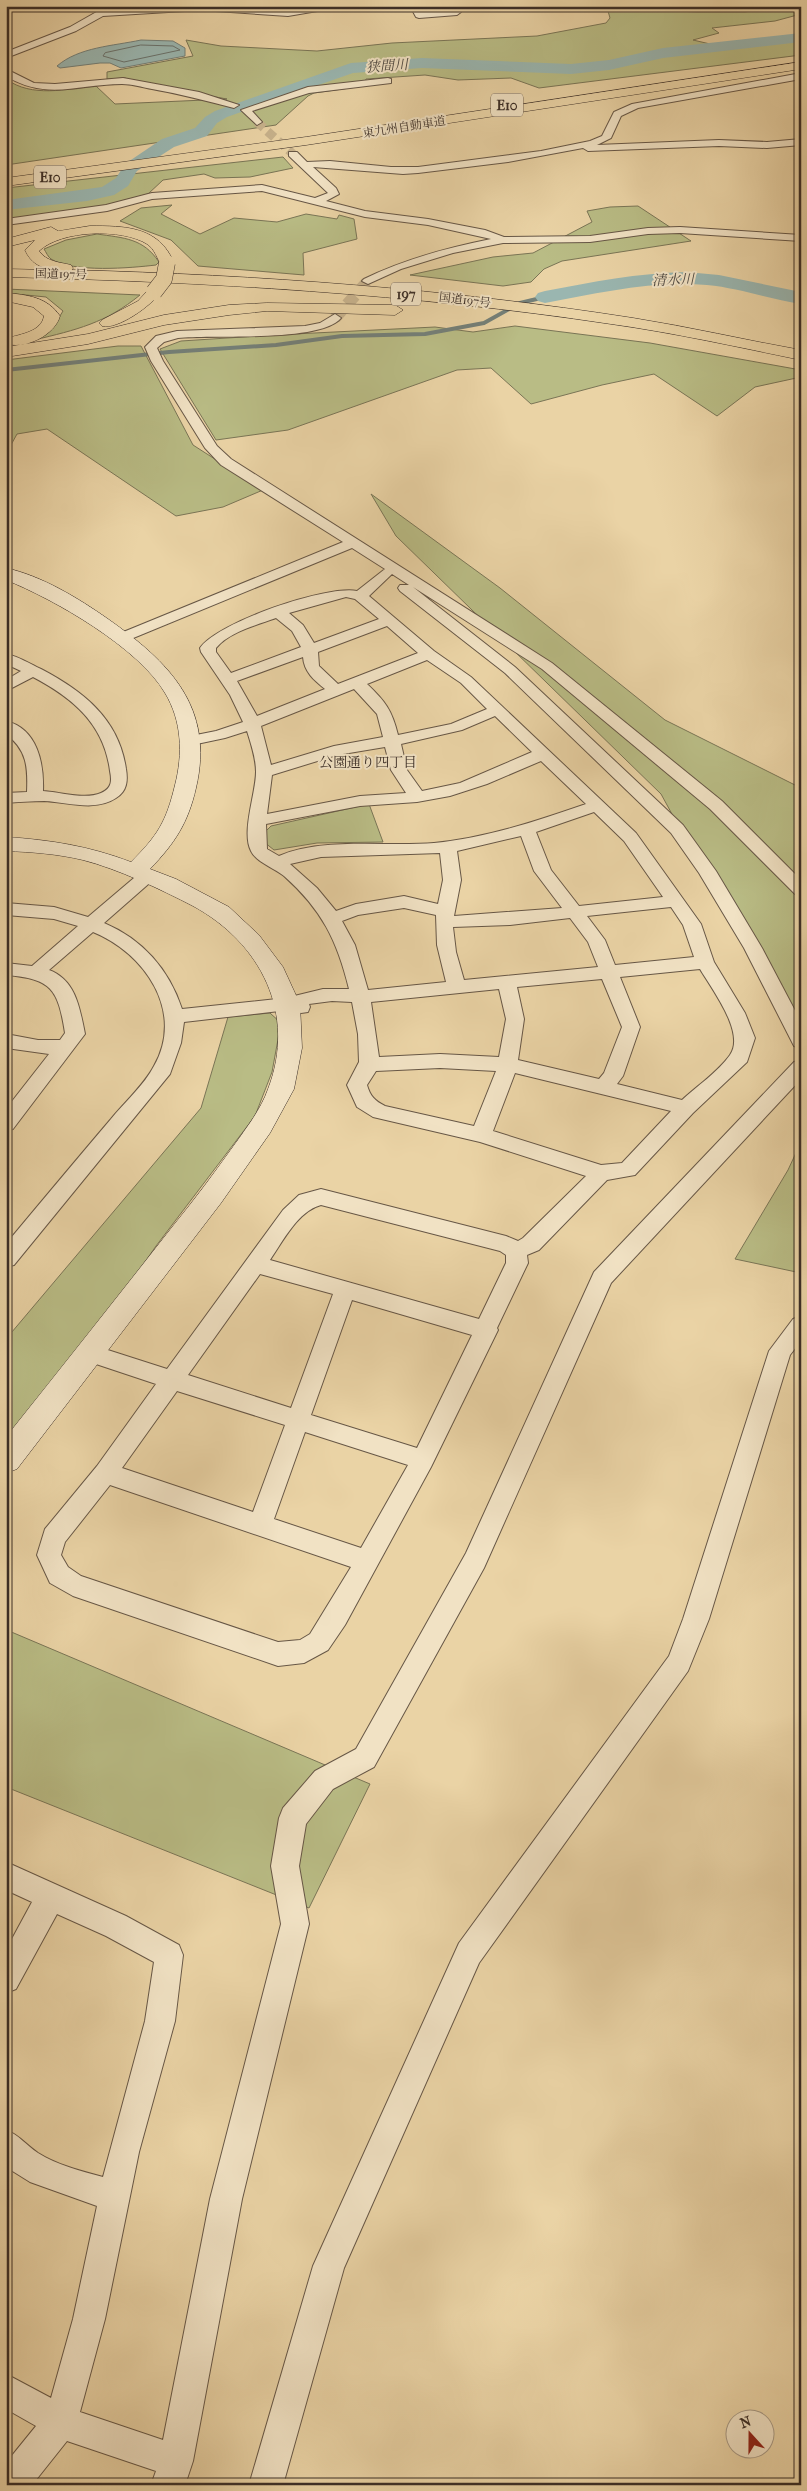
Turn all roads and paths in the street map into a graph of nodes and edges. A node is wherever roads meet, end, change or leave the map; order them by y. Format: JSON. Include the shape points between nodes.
{"nodes":[{"id":1,"x":114,"y":6,"type":"edge"},
{"id":2,"x":343,"y":6,"type":"edge"},
{"id":3,"x":414,"y":6,"type":"edge"},
{"id":4,"x":457,"y":12,"type":"dead end"},
{"id":5,"x":103,"y":13,"type":"junction"},
{"id":6,"x":6,"y":55,"type":"edge"},
{"id":7,"x":800,"y":63,"type":"edge"},
{"id":8,"x":6,"y":72,"type":"edge"},
{"id":9,"x":801,"y":76,"type":"edge"},
{"id":10,"x":388,"y":81,"type":"dead end"},
{"id":11,"x":592,"y":84,"type":"dead end"},
{"id":12,"x":211,"y":88,"type":"dead end"},
{"id":13,"x":234,"y":105,"type":"junction"},
{"id":14,"x":246,"y":110,"type":"junction"},
{"id":15,"x":537,"y":115,"type":"dead end"},
{"id":16,"x":260,"y":129,"type":"tunnel mouth"},
{"id":17,"x":801,"y":142,"type":"edge"},
{"id":18,"x":352,"y":144,"type":"dead end"},
{"id":19,"x":578,"y":147,"type":"junction"},
{"id":20,"x":217,"y":149,"type":"junction"},
{"id":21,"x":293,"y":154,"type":"tunnel mouth"},
{"id":22,"x":90,"y":165,"type":"junction"},
{"id":23,"x":305,"y":165,"type":"junction"},
{"id":24,"x":6,"y":171,"type":"edge"},
{"id":25,"x":6,"y":175,"type":"edge"},
{"id":26,"x":6,"y":182,"type":"edge"},
{"id":27,"x":316,"y":201,"type":"junction"},
{"id":28,"x":6,"y":222,"type":"edge"},
{"id":29,"x":801,"y":238,"type":"edge"},
{"id":30,"x":503,"y":240,"type":"junction"},
{"id":31,"x":6,"y":243,"type":"edge"},
{"id":32,"x":171,"y":263,"type":"junction"},
{"id":33,"x":6,"y":272,"type":"edge"},
{"id":34,"x":6,"y":279,"type":"edge"},
{"id":35,"x":368,"y":281,"type":"tunnel mouth"},
{"id":36,"x":319,"y":286,"type":"junction"},
{"id":37,"x":159,"y":292,"type":"junction"},
{"id":38,"x":6,"y":297,"type":"edge"},
{"id":39,"x":411,"y":311,"type":"dead end"},
{"id":40,"x":450,"y":314,"type":"dead end"},
{"id":41,"x":335,"y":318,"type":"tunnel mouth"},
{"id":42,"x":692,"y":340,"type":"junction"},
{"id":43,"x":70,"y":342,"type":"junction"},
{"id":44,"x":6,"y":343,"type":"edge"},
{"id":45,"x":6,"y":347,"type":"edge"},
{"id":46,"x":6,"y":352,"type":"edge"},
{"id":47,"x":801,"y":356,"type":"edge"},
{"id":48,"x":353,"y":543,"type":"junction"},
{"id":49,"x":373,"y":554,"type":"junction"},
{"id":50,"x":6,"y":573,"type":"edge"},
{"id":51,"x":386,"y":573,"type":"junction"},
{"id":52,"x":360,"y":596,"type":"junction"},
{"id":53,"x":278,"y":612,"type":"junction"},
{"id":54,"x":388,"y":621,"type":"junction"},
{"id":55,"x":120,"y":638,"type":"junction"},
{"id":56,"x":310,"y":649,"type":"junction"},
{"id":57,"x":429,"y":654,"type":"junction"},
{"id":58,"x":6,"y":658,"type":"edge"},
{"id":59,"x":33,"y":671,"type":"junction"},
{"id":60,"x":228,"y":679,"type":"junction"},
{"id":61,"x":356,"y":682,"type":"junction"},
{"id":62,"x":6,"y":686,"type":"edge"},
{"id":63,"x":336,"y":690,"type":"junction"},
{"id":64,"x":497,"y":710,"type":"junction"},
{"id":65,"x":252,"y":724,"type":"junction"},
{"id":66,"x":6,"y":726,"type":"edge"},
{"id":67,"x":192,"y":740,"type":"junction"},
{"id":68,"x":392,"y":741,"type":"junction"},
{"id":69,"x":542,"y":754,"type":"junction"},
{"id":70,"x":264,"y":771,"type":"junction"},
{"id":71,"x":35,"y":796,"type":"junction"},
{"id":72,"x":417,"y":797,"type":"junction"},
{"id":73,"x":6,"y":798,"type":"edge"},
{"id":74,"x":598,"y":805,"type":"junction"},
{"id":75,"x":259,"y":820,"type":"junction"},
{"id":76,"x":527,"y":830,"type":"junction"},
{"id":77,"x":6,"y":844,"type":"edge"},
{"id":78,"x":447,"y":847,"type":"junction"},
{"id":79,"x":278,"y":863,"type":"junction"},
{"id":80,"x":141,"y":873,"type":"junction"},
{"id":81,"x":801,"y":890,"type":"edge"},
{"id":82,"x":676,"y":900,"type":"junction"},
{"id":83,"x":6,"y":909,"type":"edge"},
{"id":84,"x":572,"y":911,"type":"junction"},
{"id":85,"x":445,"y":917,"type":"junction"},
{"id":86,"x":332,"y":918,"type":"junction"},
{"id":87,"x":90,"y":925,"type":"junction"},
{"id":88,"x":705,"y":962,"type":"junction"},
{"id":89,"x":6,"y":969,"type":"edge"},
{"id":90,"x":37,"y":971,"type":"junction"},
{"id":91,"x":609,"y":972,"type":"junction"},
{"id":92,"x":507,"y":982,"type":"junction"},
{"id":93,"x":457,"y":987,"type":"junction"},
{"id":94,"x":360,"y":997,"type":"junction"},
{"id":95,"x":288,"y":1004,"type":"junction"},
{"id":96,"x":174,"y":1016,"type":"junction"},
{"id":97,"x":6,"y":1041,"type":"edge"},
{"id":98,"x":801,"y":1041,"type":"edge"},
{"id":99,"x":66,"y":1047,"type":"junction"},
{"id":100,"x":369,"y":1064,"type":"junction"},
{"id":101,"x":508,"y":1065,"type":"junction"},
{"id":102,"x":801,"y":1067,"type":"edge"},
{"id":103,"x":603,"y":1087,"type":"junction"},
{"id":104,"x":686,"y":1108,"type":"junction"},
{"id":105,"x":6,"y":1124,"type":"edge"},
{"id":106,"x":481,"y":1134,"type":"junction"},
{"id":107,"x":601,"y":1173,"type":"junction"},
{"id":108,"x":516,"y":1251,"type":"junction"},
{"id":109,"x":6,"y":1259,"type":"edge"},
{"id":110,"x":256,"y":1264,"type":"junction"},
{"id":111,"x":345,"y":1290,"type":"junction"},
{"id":112,"x":801,"y":1325,"type":"edge"},
{"id":113,"x":486,"y":1330,"type":"junction"},
{"id":114,"x":89,"y":1353,"type":"junction"},
{"id":115,"x":171,"y":1380,"type":"junction"},
{"id":116,"x":298,"y":1421,"type":"junction"},
{"id":117,"x":6,"y":1460,"type":"edge"},
{"id":118,"x":423,"y":1460,"type":"junction"},
{"id":119,"x":105,"y":1473,"type":"junction"},
{"id":120,"x":260,"y":1525,"type":"junction"},
{"id":121,"x":366,"y":1561,"type":"junction"},
{"id":122,"x":6,"y":1876,"type":"edge"},
{"id":123,"x":51,"y":1896,"type":"junction"},
{"id":124,"x":6,"y":1979,"type":"edge"},
{"id":125,"x":6,"y":2145,"type":"edge"},
{"id":126,"x":115,"y":2196,"type":"junction"},
{"id":127,"x":6,"y":2390,"type":"edge"},
{"id":128,"x":61,"y":2422,"type":"junction"},
{"id":129,"x":172,"y":2473,"type":"edge"},
{"id":130,"x":10,"y":2485,"type":"edge"},
{"id":131,"x":266,"y":2485,"type":"edge"}],
"edges":[{"from":1,"to":5,"type":"street"},
{"from":2,"to":5,"type":"street","via":[[288,13],[201,7]]},
{"from":3,"to":4,"type":"street","via":[[419,15]]},
{"from":5,"to":6,"type":"street","via":[[73,30]]},
{"from":7,"to":11,"type":"highway"},
{"from":7,"to":15,"type":"highway"},
{"from":7,"to":20,"type":"highway","name":"東九州自動車道","number":"E10"},
{"from":8,"to":13,"type":"street","via":[[34,86],[123,81]]},
{"from":9,"to":19,"type":"street","via":[[635,106],[617,114],[605,138]]},
{"from":10,"to":14,"type":"street","via":[[308,90]]},
{"from":12,"to":13,"type":"street"},
{"from":13,"to":14,"type":"street"},
{"from":14,"to":16,"type":"street"},
{"from":17,"to":19,"type":"street"},
{"from":18,"to":20,"type":"highway"},
{"from":19,"to":23,"type":"street","via":[[419,170]]},
{"from":20,"to":22,"type":"highway"},
{"from":20,"to":22,"type":"highway"},
{"from":21,"to":23,"type":"street"},
{"from":22,"to":24,"type":"highway"},
{"from":22,"to":25,"type":"highway","number":"E10"},
{"from":22,"to":26,"type":"highway","number":"E10"},
{"from":23,"to":27,"type":"street","via":[[334,194]]},
{"from":27,"to":28,"type":"street","via":[[262,188],[229,189],[152,196],[107,208]]},
{"from":27,"to":30,"type":"street","via":[[364,214],[485,232]]},
{"from":29,"to":30,"type":"street","via":[[680,230],[590,239]]},
{"from":30,"to":35,"type":"street","via":[[451,250],[396,267]]},
{"from":31,"to":32,"type":"highway","via":[[66,228],[123,227],[161,239],[168,246]]},
{"from":32,"to":36,"type":"highway","via":[[152,241],[108,230],[59,234],[42,240],[32,250],[42,263],[68,268],[236,277]]},
{"from":32,"to":37,"type":"highway","bridge":true},
{"from":33,"to":36,"type":"highway","name":"国道197号","number":"197"},
{"from":34,"to":42,"type":"highway","name":"国道197号","number":"197","via":[[236,287],[336,295],[504,312]]},
{"from":36,"to":47,"type":"highway","name":"国道197号","number":"197","via":[[610,319]]},
{"from":37,"to":43,"type":"highway","via":[[152,304],[127,320]]},
{"from":37,"to":45,"type":"highway","via":[[130,312],[94,328],[48,341]]},
{"from":38,"to":44,"type":"highway","via":[[39,303],[52,320],[44,330]]},
{"from":39,"to":43,"type":"highway","via":[[229,310],[180,317]]},
{"from":40,"to":42,"type":"highway"},
{"from":41,"to":48,"type":"street","via":[[320,328],[177,335],[160,339],[151,347],[212,448],[226,462]]},
{"from":42,"to":47,"type":"highway","name":"国道197号","number":"197"},
{"from":43,"to":46,"type":"highway"},
{"from":48,"to":49,"type":"street"},
{"from":48,"to":55,"type":"street"},
{"from":49,"to":51,"type":"street"},
{"from":49,"to":81,"type":"street","via":[[547,666],[716,805]]},
{"from":50,"to":55,"type":"street","via":[[70,602]]},
{"from":51,"to":52,"type":"street"},
{"from":51,"to":98,"type":"street","via":[[510,670],[677,829],[707,871],[753,948]]},
{"from":52,"to":53,"type":"street","via":[[332,594]]},
{"from":52,"to":54,"type":"street"},
{"from":53,"to":56,"type":"street","via":[[298,628]]},
{"from":53,"to":60,"type":"street","via":[[224,634],[208,646],[209,654]]},
{"from":54,"to":56,"type":"street"},
{"from":54,"to":57,"type":"street"},
{"from":55,"to":67,"type":"street","via":[[153,664],[170,685]]},
{"from":56,"to":60,"type":"street"},
{"from":56,"to":63,"type":"street","via":[[311,666]]},
{"from":57,"to":61,"type":"street"},
{"from":57,"to":64,"type":"street","via":[[466,680]]},
{"from":58,"to":59,"type":"street"},
{"from":59,"to":62,"type":"street"},
{"from":59,"to":71,"type":"street","via":[[80,700],[108,729],[118,756],[120,782],[114,792],[97,799]]},
{"from":60,"to":65,"type":"street"},
{"from":61,"to":63,"type":"street"},
{"from":61,"to":68,"type":"street","via":[[385,714]]},
{"from":63,"to":65,"type":"street"},
{"from":64,"to":68,"type":"street","via":[[456,727]]},
{"from":64,"to":69,"type":"street"},
{"from":65,"to":67,"type":"street"},
{"from":65,"to":70,"type":"street"},
{"from":66,"to":71,"type":"street","via":[[30,744],[35,758]]},
{"from":67,"to":80,"type":"street","via":[[192,768],[176,820]]},
{"from":68,"to":70,"type":"street","via":[[334,751]]},
{"from":68,"to":72,"type":"street","via":[[399,770]]},
{"from":69,"to":72,"type":"street","via":[[498,775]]},
{"from":69,"to":74,"type":"street"},
{"from":70,"to":75,"type":"street"},
{"from":71,"to":73,"type":"street"},
{"from":72,"to":75,"type":"street","via":[[370,799]]},
{"from":74,"to":76,"type":"street"},
{"from":74,"to":82,"type":"street","via":[[630,837]]},
{"from":75,"to":79,"type":"street","via":[[255,843],[260,852]]},
{"from":76,"to":78,"type":"street"},
{"from":76,"to":84,"type":"street","via":[[543,872]]},
{"from":77,"to":80,"type":"street","via":[[81,853]]},
{"from":78,"to":79,"type":"street","via":[[313,851]]},
{"from":78,"to":85,"type":"street","via":[[454,878]]},
{"from":79,"to":86,"type":"street","via":[[314,896]]},
{"from":80,"to":87,"type":"street"},
{"from":80,"to":95,"type":"street","via":[[221,912],[251,940],[274,974]]},
{"from":82,"to":84,"type":"street"},
{"from":82,"to":88,"type":"street","via":[[692,924]]},
{"from":83,"to":87,"type":"street","via":[[55,914]]},
{"from":84,"to":85,"type":"street","via":[[510,919]]},
{"from":84,"to":91,"type":"street","via":[[596,940]]},
{"from":85,"to":86,"type":"street","via":[[404,902],[356,910]]},
{"from":85,"to":93,"type":"street","via":[[445,945]]},
{"from":86,"to":94,"type":"street","via":[[341,935]]},
{"from":87,"to":90,"type":"street"},
{"from":87,"to":96,"type":"street","via":[[121,939],[144,956],[165,985]]},
{"from":88,"to":91,"type":"street"},
{"from":88,"to":104,"type":"street","via":[[736,1014],[746,1038],[740,1057]]},
{"from":89,"to":90,"type":"street"},
{"from":90,"to":99,"type":"street","via":[[59,984],[70,1002],[75,1034]]},
{"from":91,"to":92,"type":"street"},
{"from":91,"to":103,"type":"street","via":[[631,1027],[613,1076]]},
{"from":92,"to":93,"type":"street"},
{"from":92,"to":101,"type":"street","via":[[515,1018]]},
{"from":93,"to":94,"type":"street"},
{"from":94,"to":95,"type":"street","via":[[337,1006],[313,1009]]},
{"from":94,"to":100,"type":"street","via":[[370,1046]]},
{"from":95,"to":96,"type":"street"},
{"from":95,"to":114,"type":"street","via":[[290,1048],[281,1089],[261,1126],[212,1196]]},
{"from":96,"to":109,"type":"street","via":[[172,1043],[164,1069]]},
{"from":97,"to":99,"type":"street","via":[[38,1047]]},
{"from":99,"to":105,"type":"street"},
{"from":100,"to":101,"type":"street","via":[[440,1061]]},
{"from":100,"to":106,"type":"street","via":[[357,1085],[359,1096],[368,1106],[380,1112]]},
{"from":101,"to":103,"type":"street"},
{"from":101,"to":106,"type":"street"},
{"from":102,"to":129,"type":"street","via":[[602,1278],[475,1560],[365,1758],[324,1780],[293,1818],[285,1866],[296,1924],[226,2199]]},
{"from":103,"to":104,"type":"street"},
{"from":104,"to":107,"type":"street","via":[[628,1170]]},
{"from":106,"to":107,"type":"street"},
{"from":107,"to":108,"type":"street","via":[[531,1244]]},
{"from":108,"to":110,"type":"street","via":[[506,1244],[321,1197],[306,1201],[290,1216]]},
{"from":108,"to":113,"type":"street","via":[[517,1263]]},
{"from":110,"to":111,"type":"street"},
{"from":110,"to":115,"type":"street"},
{"from":111,"to":113,"type":"street"},
{"from":111,"to":116,"type":"street"},
{"from":112,"to":131,"type":"street","via":[[780,1351],[696,1619],[679,1663],[469,1953],[329,2266]]},
{"from":113,"to":118,"type":"street"},
{"from":114,"to":115,"type":"street"},
{"from":114,"to":117,"type":"street"},
{"from":115,"to":116,"type":"street"},
{"from":115,"to":119,"type":"street"},
{"from":116,"to":118,"type":"street"},
{"from":116,"to":120,"type":"street"},
{"from":118,"to":121,"type":"street"},
{"from":119,"to":120,"type":"street"},
{"from":119,"to":121,"type":"street","via":[[54,1537],[49,1555],[59,1575],[73,1585],[278,1654],[304,1651],[319,1642]]},
{"from":120,"to":121,"type":"street"},
{"from":122,"to":123,"type":"street"},
{"from":123,"to":124,"type":"street"},
{"from":123,"to":126,"type":"street","via":[[169,1955],[160,2021]]},
{"from":125,"to":126,"type":"street","via":[[43,2172]]},
{"from":126,"to":128,"type":"street","via":[[89,2319]]},
{"from":127,"to":128,"type":"street"},
{"from":128,"to":129,"type":"street"},
{"from":128,"to":130,"type":"street"}]}
